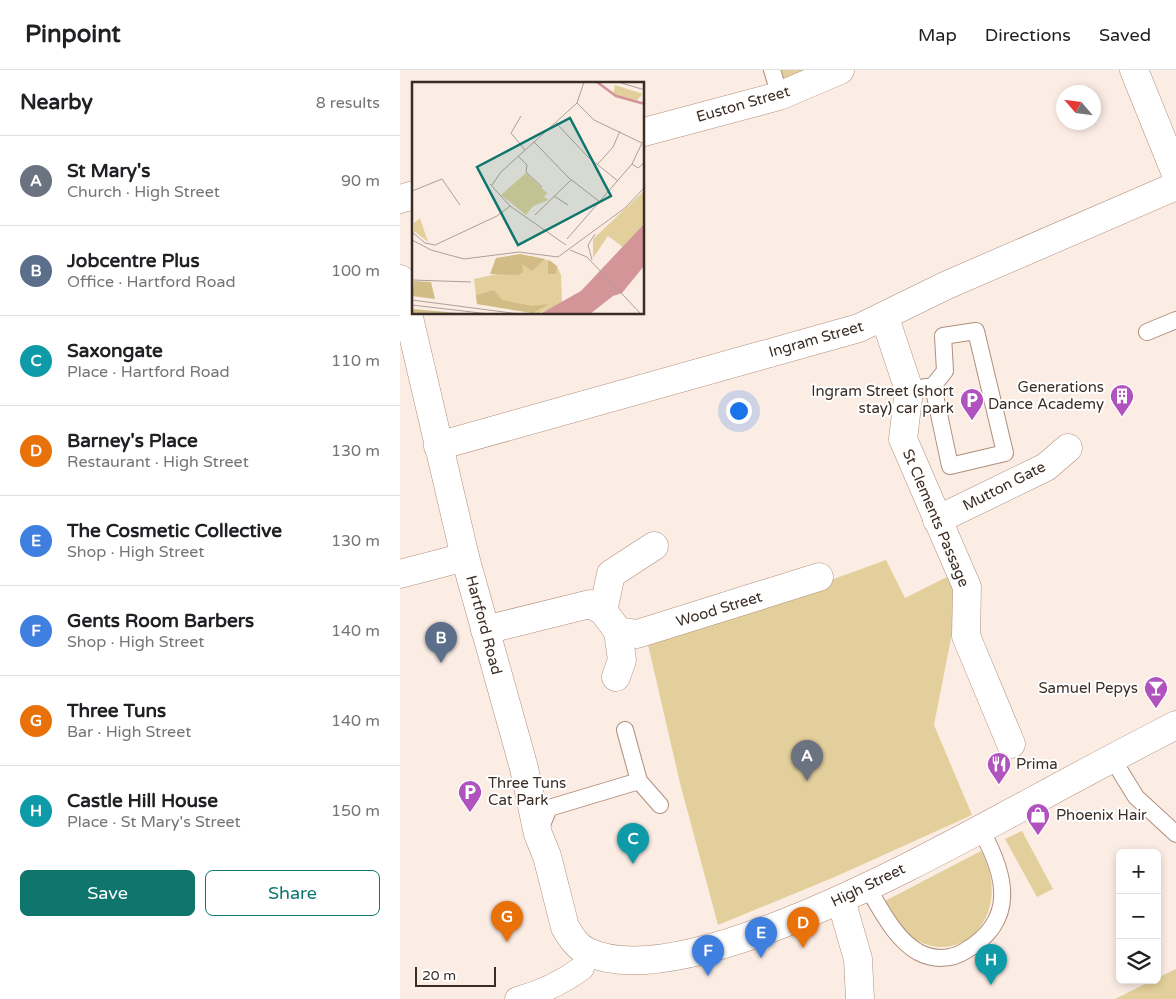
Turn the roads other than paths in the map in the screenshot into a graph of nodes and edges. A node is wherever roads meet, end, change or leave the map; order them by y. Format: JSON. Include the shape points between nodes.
{"nodes":[{"id":1,"x":840,"y":70,"type":"edge"},
{"id":2,"x":1134,"y":70,"type":"edge"},
{"id":3,"x":645,"y":132,"type":"edge"},
{"id":4,"x":1176,"y":174,"type":"edge"},
{"id":5,"x":1176,"y":186,"type":"edge"},
{"id":6,"x":400,"y":280,"type":"edge"},
{"id":7,"x":884,"y":318,"type":"junction"},
{"id":8,"x":1176,"y":320,"type":"edge"},
{"id":9,"x":1147,"y":332,"type":"dead end"},
{"id":10,"x":921,"y":388,"type":"junction"},
{"id":11,"x":438,"y":446,"type":"junction"},
{"id":12,"x":1068,"y":448,"type":"dead end"},
{"id":13,"x":937,"y":520,"type":"junction"},
{"id":14,"x":654,"y":546,"type":"dead end"},
{"id":15,"x":466,"y":557,"type":"junction"},
{"id":16,"x":400,"y":574,"type":"edge"},
{"id":17,"x":819,"y":577,"type":"dead end"},
{"id":18,"x":610,"y":621,"type":"junction"},
{"id":19,"x":485,"y":630,"type":"junction"},
{"id":20,"x":616,"y":677,"type":"dead end"},
{"id":21,"x":1176,"y":725,"type":"edge"},
{"id":22,"x":625,"y":730,"type":"dead end"},
{"id":23,"x":1011,"y":744,"type":"dead end"},
{"id":24,"x":1112,"y":758,"type":"junction"},
{"id":25,"x":639,"y":781,"type":"junction"},
{"id":26,"x":660,"y":805,"type":"dead end"},
{"id":27,"x":981,"y":830,"type":"junction"},
{"id":28,"x":538,"y":834,"type":"junction"},
{"id":29,"x":1176,"y":834,"type":"edge"},
{"id":30,"x":867,"y":886,"type":"junction"},
{"id":31,"x":841,"y":900,"type":"junction"},
{"id":32,"x":588,"y":961,"type":"junction"},
{"id":33,"x":518,"y":999,"type":"edge"},
{"id":34,"x":860,"y":999,"type":"edge"}],
"edges":[{"from":1,"to":3,"type":"street","name":"Euston Street","via":[[779,96]]},
{"from":2,"to":4,"type":"street"},
{"from":5,"to":7,"type":"street","name":"Ingram Street","via":[[947,285]]},
{"from":6,"to":11,"type":"street","name":"Hartford Road"},
{"from":7,"to":10,"type":"street","name":"St Clements Passage"},
{"from":7,"to":11,"type":"street","name":"Ingram Street","via":[[860,328]]},
{"from":8,"to":9,"type":"lane"},
{"from":10,"to":10,"type":"lane","via":[[945,371],[943,336],[976,330],[1005,453],[950,466]]},
{"from":10,"to":13,"type":"street","name":"St Clements Passage","via":[[903,438]]},
{"from":11,"to":15,"type":"street","name":"Hartford Road"},
{"from":12,"to":13,"type":"street","name":"Mutton Gate","via":[[1046,467]]},
{"from":13,"to":23,"type":"street","name":"St Clements Passage","via":[[968,587],[966,636]]},
{"from":14,"to":18,"type":"street","via":[[611,574]]},
{"from":15,"to":16,"type":"street"},
{"from":15,"to":19,"type":"street","name":"Hartford Road"},
{"from":17,"to":18,"type":"street","name":"Wood Street","via":[[637,634]]},
{"from":18,"to":19,"type":"street","name":"Wood Street","via":[[590,604]]},
{"from":18,"to":20,"type":"street","via":[[622,660]]},
{"from":19,"to":28,"type":"street","name":"Hartford Road","via":[[524,768]]},
{"from":21,"to":24,"type":"street","name":"High Street"},
{"from":22,"to":25,"type":"lane"},
{"from":24,"to":27,"type":"street","name":"High Street"},
{"from":24,"to":29,"type":"lane","via":[[1136,797]]},
{"from":25,"to":26,"type":"lane"},
{"from":25,"to":28,"type":"lane","via":[[549,808]]},
{"from":27,"to":30,"type":"street","name":"High Street"},
{"from":27,"to":30,"type":"lane","via":[[995,855],[1002,885],[1002,903],[998,920],[990,933],[960,955],[943,959],[929,957],[904,941]]},
{"from":28,"to":32,"type":"street","name":"Hartford Road","via":[[547,856],[565,927]]},
{"from":30,"to":31,"type":"street","name":"High Street"},
{"from":31,"to":32,"type":"street","name":"High Street","via":[[757,933],[697,951],[641,959]]},
{"from":31,"to":34,"type":"street","via":[[858,959]]},
{"from":32,"to":33,"type":"street","via":[[570,977]]}]}
